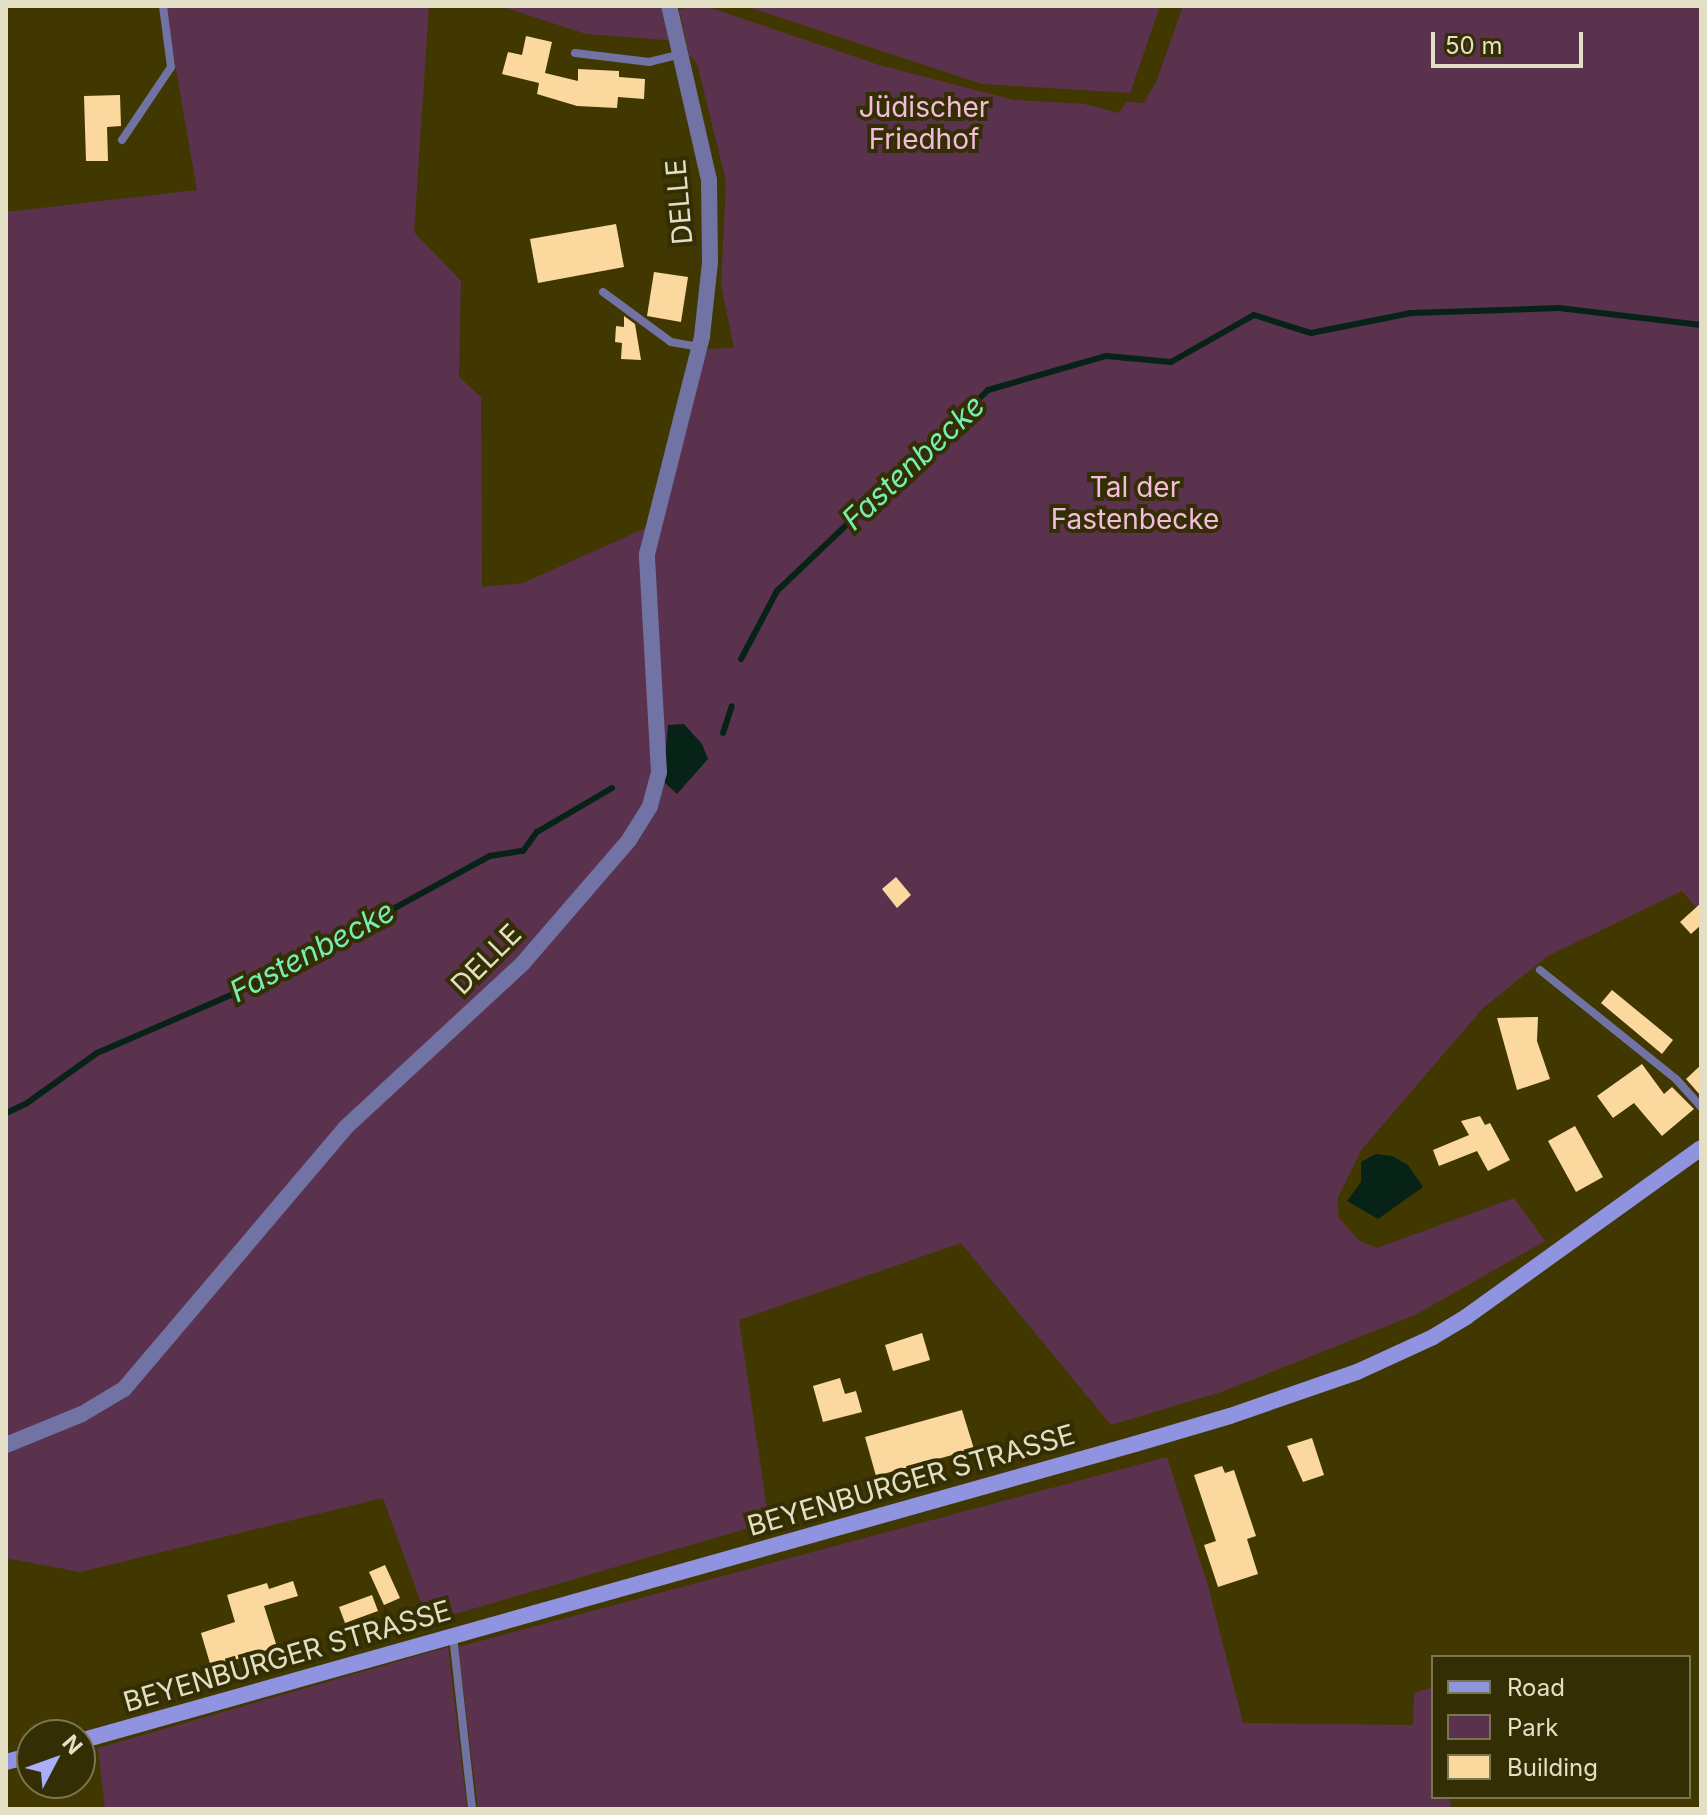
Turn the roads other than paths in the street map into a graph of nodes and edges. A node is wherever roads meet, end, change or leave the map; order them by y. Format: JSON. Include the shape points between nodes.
{"nodes":[{"id":1,"x":163,"y":6,"type":"edge"},
{"id":2,"x":669,"y":6,"type":"edge"},
{"id":3,"x":575,"y":53,"type":"dead end"},
{"id":4,"x":680,"y":53,"type":"junction"},
{"id":5,"x":122,"y":140,"type":"dead end"},
{"id":6,"x":603,"y":292,"type":"dead end"},
{"id":7,"x":699,"y":347,"type":"junction"},
{"id":8,"x":1540,"y":970,"type":"dead end"},
{"id":9,"x":1701,"y":1107,"type":"edge"},
{"id":10,"x":1701,"y":1148,"type":"edge"},
{"id":11,"x":6,"y":1445,"type":"edge"},
{"id":12,"x":453,"y":1636,"type":"junction"},
{"id":13,"x":96,"y":1736,"type":"edge"},
{"id":14,"x":472,"y":1809,"type":"edge"}],
"edges":[{"from":1,"to":5,"type":"lane","via":[[171,67]]},
{"from":2,"to":4,"type":"street","name":"DELLE"},
{"from":3,"to":4,"type":"lane","via":[[649,62]]},
{"from":4,"to":7,"type":"street","name":"DELLE","via":[[709,180],[710,262]]},
{"from":6,"to":7,"type":"lane","via":[[671,342]]},
{"from":7,"to":11,"type":"street","name":"DELLE","via":[[647,554],[659,772],[650,806],[629,840],[523,963],[345,1128],[124,1389],[82,1414]]},
{"from":8,"to":9,"type":"lane","via":[[1676,1079]]},
{"from":10,"to":12,"type":"main road","name":"BEYENBURGER STRASSE","via":[[1466,1317],[1357,1372],[1203,1424]]},
{"from":12,"to":13,"type":"main road","name":"BEYENBURGER STRASSE"},
{"from":12,"to":14,"type":"lane"}]}
